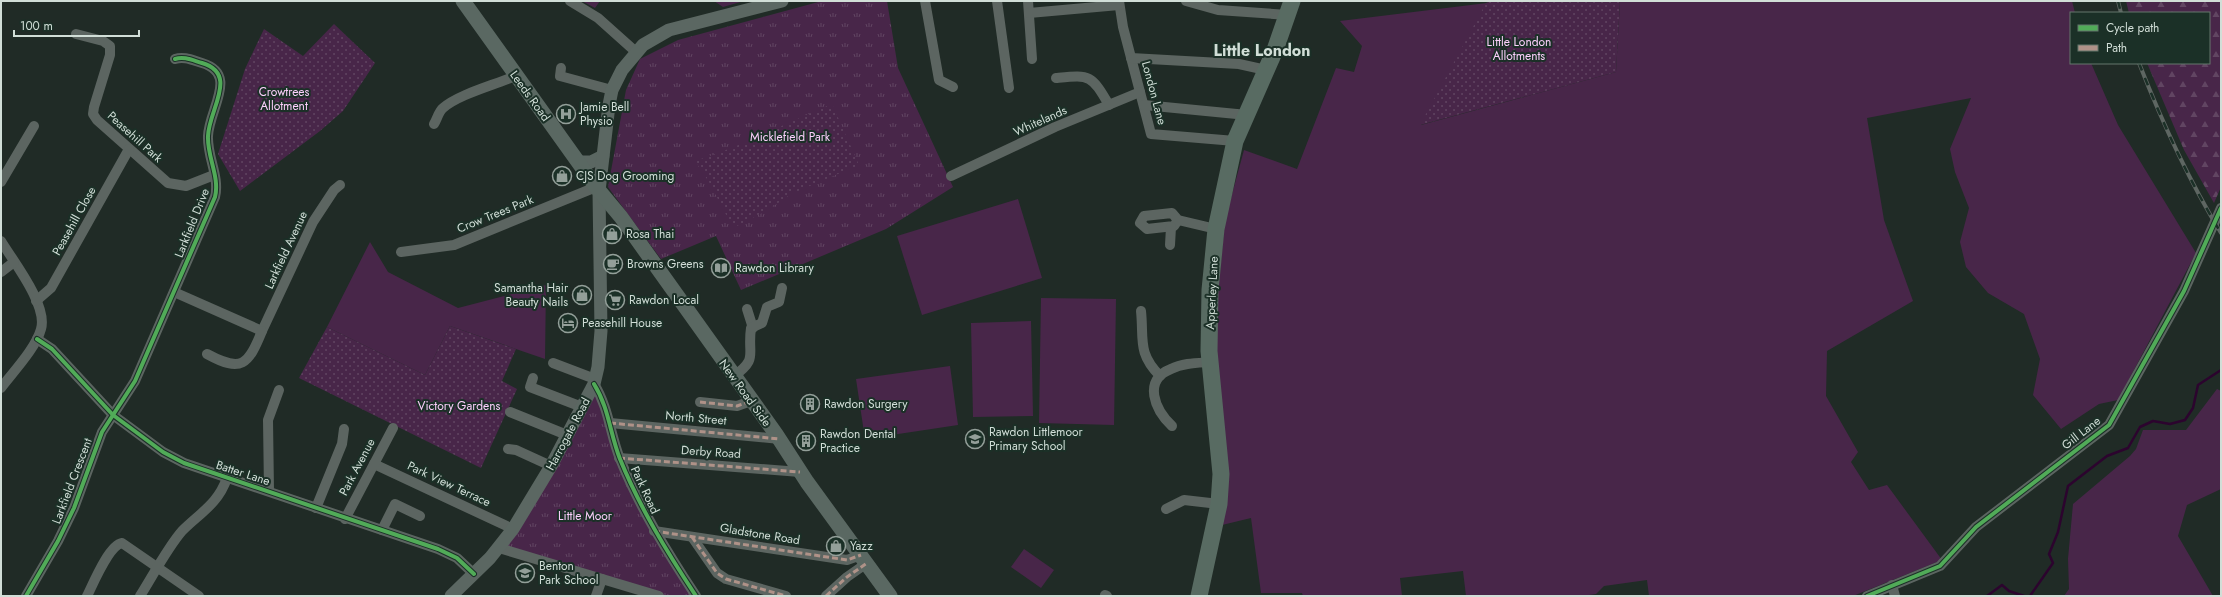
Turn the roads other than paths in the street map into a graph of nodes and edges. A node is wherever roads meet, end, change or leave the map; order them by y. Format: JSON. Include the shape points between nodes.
{"nodes":[{"id":1,"x":463,"y":1,"type":"edge"},
{"id":2,"x":570,"y":1,"type":"edge"},
{"id":3,"x":782,"y":1,"type":"edge"},
{"id":4,"x":925,"y":1,"type":"edge"},
{"id":5,"x":997,"y":1,"type":"edge"},
{"id":6,"x":1028,"y":1,"type":"edge"},
{"id":7,"x":1186,"y":1,"type":"edge"},
{"id":8,"x":1119,"y":2,"type":"edge"},
{"id":9,"x":1290,"y":8,"type":"edge"},
{"id":10,"x":1029,"y":13,"type":"junction"},
{"id":11,"x":76,"y":34,"type":"dead end"},
{"id":12,"x":636,"y":52,"type":"junction"},
{"id":13,"x":1131,"y":58,"type":"junction"},
{"id":14,"x":175,"y":59,"type":"dead end"},
{"id":15,"x":1032,"y":59,"type":"dead end"},
{"id":16,"x":561,"y":68,"type":"dead end"},
{"id":17,"x":1266,"y":70,"type":"junction"},
{"id":18,"x":516,"y":76,"type":"junction"},
{"id":19,"x":1056,"y":78,"type":"dead end"},
{"id":20,"x":953,"y":87,"type":"dead end"},
{"id":21,"x":1009,"y":88,"type":"dead end"},
{"id":22,"x":612,"y":90,"type":"junction"},
{"id":23,"x":1140,"y":92,"type":"junction"},
{"id":24,"x":1109,"y":105,"type":"junction"},
{"id":25,"x":1144,"y":105,"type":"junction"},
{"id":26,"x":1247,"y":115,"type":"junction"},
{"id":27,"x":434,"y":124,"type":"dead end"},
{"id":28,"x":34,"y":126,"type":"dead end"},
{"id":29,"x":1235,"y":141,"type":"junction"},
{"id":30,"x":129,"y":149,"type":"junction"},
{"id":31,"x":602,"y":156,"type":"junction"},
{"id":32,"x":578,"y":162,"type":"junction"},
{"id":33,"x":214,"y":175,"type":"junction"},
{"id":34,"x":951,"y":176,"type":"dead end"},
{"id":35,"x":1,"y":182,"type":"edge"},
{"id":36,"x":340,"y":185,"type":"dead end"},
{"id":37,"x":597,"y":189,"type":"junction"},
{"id":38,"x":2221,"y":208,"type":"edge"},
{"id":39,"x":1216,"y":229,"type":"junction"},
{"id":40,"x":1,"y":241,"type":"edge"},
{"id":41,"x":1170,"y":245,"type":"dead end"},
{"id":42,"x":401,"y":252,"type":"dead end"},
{"id":43,"x":14,"y":262,"type":"junction"},
{"id":44,"x":1,"y":272,"type":"edge"},
{"id":45,"x":782,"y":288,"type":"dead end"},
{"id":46,"x":174,"y":292,"type":"junction"},
{"id":47,"x":36,"y":301,"type":"junction"},
{"id":48,"x":747,"y":310,"type":"dead end"},
{"id":49,"x":1141,"y":311,"type":"dead end"},
{"id":50,"x":753,"y":328,"type":"junction"},
{"id":51,"x":262,"y":331,"type":"junction"},
{"id":52,"x":37,"y":339,"type":"junction"},
{"id":53,"x":207,"y":354,"type":"dead end"},
{"id":54,"x":1210,"y":362,"type":"junction"},
{"id":55,"x":553,"y":363,"type":"dead end"},
{"id":56,"x":733,"y":376,"type":"junction"},
{"id":57,"x":1160,"y":376,"type":"junction"},
{"id":58,"x":533,"y":378,"type":"dead end"},
{"id":59,"x":595,"y":381,"type":"junction"},
{"id":60,"x":1,"y":388,"type":"edge"},
{"id":61,"x":279,"y":390,"type":"dead end"},
{"id":62,"x":751,"y":401,"type":"junction"},
{"id":63,"x":700,"y":402,"type":"dead end"},
{"id":64,"x":582,"y":407,"type":"junction"},
{"id":65,"x":510,"y":412,"type":"dead end"},
{"id":66,"x":113,"y":415,"type":"junction"},
{"id":67,"x":610,"y":423,"type":"junction"},
{"id":68,"x":1172,"y":426,"type":"dead end"},
{"id":69,"x":393,"y":428,"type":"dead end"},
{"id":70,"x":344,"y":429,"type":"dead end"},
{"id":71,"x":567,"y":435,"type":"junction"},
{"id":72,"x":780,"y":439,"type":"junction"},
{"id":73,"x":508,"y":449,"type":"dead end"},
{"id":74,"x":619,"y":458,"type":"junction"},
{"id":75,"x":374,"y":464,"type":"junction"},
{"id":76,"x":551,"y":466,"type":"junction"},
{"id":77,"x":800,"y":472,"type":"junction"},
{"id":78,"x":227,"y":478,"type":"junction"},
{"id":79,"x":269,"y":491,"type":"junction"},
{"id":80,"x":1219,"y":504,"type":"junction"},
{"id":81,"x":316,"y":508,"type":"junction"},
{"id":82,"x":1166,"y":509,"type":"dead end"},
{"id":83,"x":420,"y":516,"type":"dead end"},
{"id":84,"x":345,"y":519,"type":"junction"},
{"id":85,"x":513,"y":529,"type":"junction"},
{"id":86,"x":382,"y":530,"type":"junction"},
{"id":87,"x":654,"y":531,"type":"junction"},
{"id":88,"x":692,"y":537,"type":"junction"},
{"id":89,"x":499,"y":548,"type":"junction"},
{"id":90,"x":864,"y":559,"type":"junction"},
{"id":91,"x":158,"y":568,"type":"junction"},
{"id":92,"x":474,"y":574,"type":"junction"},
{"id":93,"x":602,"y":579,"type":"junction"},
{"id":94,"x":1892,"y":585,"type":"junction"},
{"id":95,"x":26,"y":596,"type":"edge"},
{"id":96,"x":87,"y":596,"type":"edge"},
{"id":97,"x":140,"y":596,"type":"edge"},
{"id":98,"x":199,"y":596,"type":"edge"},
{"id":99,"x":451,"y":596,"type":"edge"},
{"id":100,"x":596,"y":596,"type":"edge"},
{"id":101,"x":660,"y":596,"type":"edge"},
{"id":102,"x":696,"y":596,"type":"edge"},
{"id":103,"x":786,"y":596,"type":"edge"},
{"id":104,"x":826,"y":596,"type":"edge"},
{"id":105,"x":890,"y":596,"type":"edge"},
{"id":106,"x":1199,"y":596,"type":"edge"},
{"id":107,"x":1867,"y":596,"type":"edge"},
{"id":108,"x":1895,"y":596,"type":"edge"}],
"edges":[{"from":1,"to":18,"type":"main road","name":"Leeds Road"},
{"from":2,"to":12,"type":"street","via":[[598,18]]},
{"from":3,"to":12,"type":"main road","name":"Harrogate Road","via":[[669,30]]},
{"from":4,"to":20,"type":"street","via":[[939,80]]},
{"from":5,"to":21,"type":"street"},
{"from":6,"to":10,"type":"street"},
{"from":7,"to":9,"type":"street","via":[[1218,10]]},
{"from":8,"to":10,"type":"street"},
{"from":8,"to":13,"type":"street","name":"London Lane"},
{"from":9,"to":17,"type":"highway","name":"Apperley Lane"},
{"from":10,"to":15,"type":"street"},
{"from":11,"to":30,"type":"street","name":"Peasehill Park","via":[[110,46],[110,55],[93,114]]},
{"from":12,"to":22,"type":"main road","name":"Harrogate Road","via":[[622,70]]},
{"from":13,"to":17,"type":"street","via":[[1239,64]]},
{"from":13,"to":23,"type":"street","name":"London Lane"},
{"from":14,"to":33,"type":"street","name":"Larkfield Drive","via":[[182,57],[212,66],[220,75],[221,87],[212,113],[208,137]]},
{"from":16,"to":22,"type":"street","via":[[560,76]]},
{"from":17,"to":26,"type":"highway","name":"Apperley Lane"},
{"from":18,"to":27,"type":"street","via":[[463,96],[447,105],[442,108]]},
{"from":18,"to":32,"type":"main road","name":"Leeds Road"},
{"from":19,"to":24,"type":"street","via":[[1082,76],[1095,81]]},
{"from":22,"to":31,"type":"main road","name":"Harrogate Road"},
{"from":23,"to":24,"type":"street","name":"Whitelands"},
{"from":23,"to":25,"type":"street","name":"London Lane"},
{"from":24,"to":34,"type":"street","name":"Whitelands"},
{"from":25,"to":26,"type":"street"},
{"from":25,"to":29,"type":"street","name":"London Lane","via":[[1151,134]]},
{"from":26,"to":29,"type":"highway","name":"Apperley Lane"},
{"from":28,"to":35,"type":"street"},
{"from":29,"to":39,"type":"highway","name":"Apperley Lane"},
{"from":30,"to":33,"type":"street","name":"Peasehill Park","via":[[164,180],[176,186],[192,184]]},
{"from":30,"to":47,"type":"street","name":"Peasehill Close","via":[[51,288]]},
{"from":31,"to":32,"type":"main road","via":[[591,162]]},
{"from":31,"to":37,"type":"main road","name":"Harrogate Road"},
{"from":32,"to":37,"type":"main road","name":"Leeds Road"},
{"from":33,"to":46,"type":"street","name":"Larkfield Drive","via":[[217,187],[215,197]]},
{"from":36,"to":51,"type":"street","name":"Larkfield Avenue","via":[[313,222]]},
{"from":37,"to":42,"type":"street","name":"Crow Trees Park","via":[[454,245]]},
{"from":37,"to":56,"type":"main road","name":"New Road Side","via":[[621,218]]},
{"from":37,"to":59,"type":"main road","name":"Harrogate Road","via":[[601,331]]},
{"from":38,"to":94,"type":"street","name":"Gill Lane","via":[[2184,291],[2109,425],[1976,527],[1940,566]]},
{"from":39,"to":41,"type":"street","via":[[1174,223]]},
{"from":39,"to":54,"type":"highway","name":"Apperley Lane","via":[[1210,290]]},
{"from":40,"to":43,"type":"street"},
{"from":43,"to":44,"type":"street"},
{"from":43,"to":47,"type":"street"},
{"from":45,"to":50,"type":"street","via":[[779,302],[767,307],[762,322]]},
{"from":46,"to":51,"type":"street"},
{"from":46,"to":66,"type":"street","name":"Larkfield Drive","via":[[135,381]]},
{"from":47,"to":52,"type":"street","via":[[42,322]]},
{"from":48,"to":50,"type":"street"},
{"from":49,"to":57,"type":"street","via":[[1141,345],[1150,365]]},
{"from":50,"to":56,"type":"street","via":[[749,343],[751,358],[747,366]]},
{"from":51,"to":53,"type":"street","name":"Larkfield Avenue","via":[[253,353],[236,365],[224,363]]},
{"from":52,"to":60,"type":"street"},
{"from":52,"to":66,"type":"street","name":"Batter Lane","via":[[52,349]]},
{"from":54,"to":57,"type":"street","via":[[1184,364]]},
{"from":54,"to":80,"type":"highway","name":"Apperley Lane","via":[[1221,474]]},
{"from":55,"to":59,"type":"street"},
{"from":56,"to":62,"type":"main road","name":"New Road Side"},
{"from":57,"to":68,"type":"street","via":[[1154,385],[1155,404],[1159,413]]},
{"from":58,"to":64,"type":"street","via":[[530,387]]},
{"from":59,"to":64,"type":"main road","name":"Harrogate Road"},
{"from":59,"to":67,"type":"street","name":"Park Road"},
{"from":61,"to":79,"type":"street","via":[[268,420]]},
{"from":62,"to":63,"type":"street","via":[[737,406]]},
{"from":62,"to":72,"type":"main road","name":"New Road Side"},
{"from":64,"to":71,"type":"main road","name":"Harrogate Road"},
{"from":65,"to":71,"type":"street"},
{"from":66,"to":78,"type":"street","name":"Batter Lane","via":[[163,452],[184,463]]},
{"from":66,"to":95,"type":"street","name":"Larkfield Crescent","via":[[102,432],[70,516]]},
{"from":67,"to":72,"type":"street","name":"North Street"},
{"from":67,"to":74,"type":"street","name":"Park Road"},
{"from":69,"to":75,"type":"street","name":"Park Avenue"},
{"from":70,"to":81,"type":"street","via":[[342,444]]},
{"from":71,"to":76,"type":"main road","name":"Harrogate Road"},
{"from":72,"to":77,"type":"main road","name":"New Road Side"},
{"from":73,"to":76,"type":"street","via":[[516,450]]},
{"from":74,"to":77,"type":"street","name":"Derby Road"},
{"from":74,"to":87,"type":"street","name":"Park Road"},
{"from":75,"to":84,"type":"street","name":"Park Avenue"},
{"from":75,"to":85,"type":"street","name":"Park View Terrace"},
{"from":76,"to":85,"type":"main road","name":"Harrogate Road"},
{"from":77,"to":90,"type":"main road","name":"New Road Side"},
{"from":78,"to":79,"type":"street","name":"Batter Lane"},
{"from":78,"to":91,"type":"street","via":[[222,492],[182,532]]},
{"from":79,"to":81,"type":"street","name":"Batter Lane"},
{"from":80,"to":82,"type":"street","via":[[1184,500]]},
{"from":80,"to":106,"type":"highway","name":"Apperley Lane"},
{"from":81,"to":84,"type":"street","name":"Batter Lane"},
{"from":83,"to":86,"type":"street","via":[[395,504]]},
{"from":84,"to":86,"type":"street","name":"Batter Lane"},
{"from":85,"to":89,"type":"main road","name":"Harrogate Road"},
{"from":86,"to":92,"type":"street","name":"Batter Lane","via":[[438,548],[458,558]]},
{"from":87,"to":88,"type":"street","name":"Gladstone Road"},
{"from":87,"to":102,"type":"street","name":"Park Road"},
{"from":88,"to":90,"type":"street","name":"Gladstone Road","via":[[847,560]]},
{"from":88,"to":103,"type":"street","via":[[717,573],[726,579]]},
{"from":89,"to":92,"type":"main road","name":"Harrogate Road"},
{"from":89,"to":93,"type":"street"},
{"from":90,"to":104,"type":"street"},
{"from":90,"to":105,"type":"main road","name":"New Road Side"},
{"from":91,"to":96,"type":"street","via":[[122,543],[117,544],[110,552]]},
{"from":91,"to":97,"type":"street"},
{"from":91,"to":98,"type":"street"},
{"from":92,"to":99,"type":"main road","name":"Harrogate Road"},
{"from":93,"to":100,"type":"street"},
{"from":93,"to":101,"type":"street"},
{"from":94,"to":107,"type":"street","name":"Gill Lane"},
{"from":94,"to":108,"type":"street"}]}
